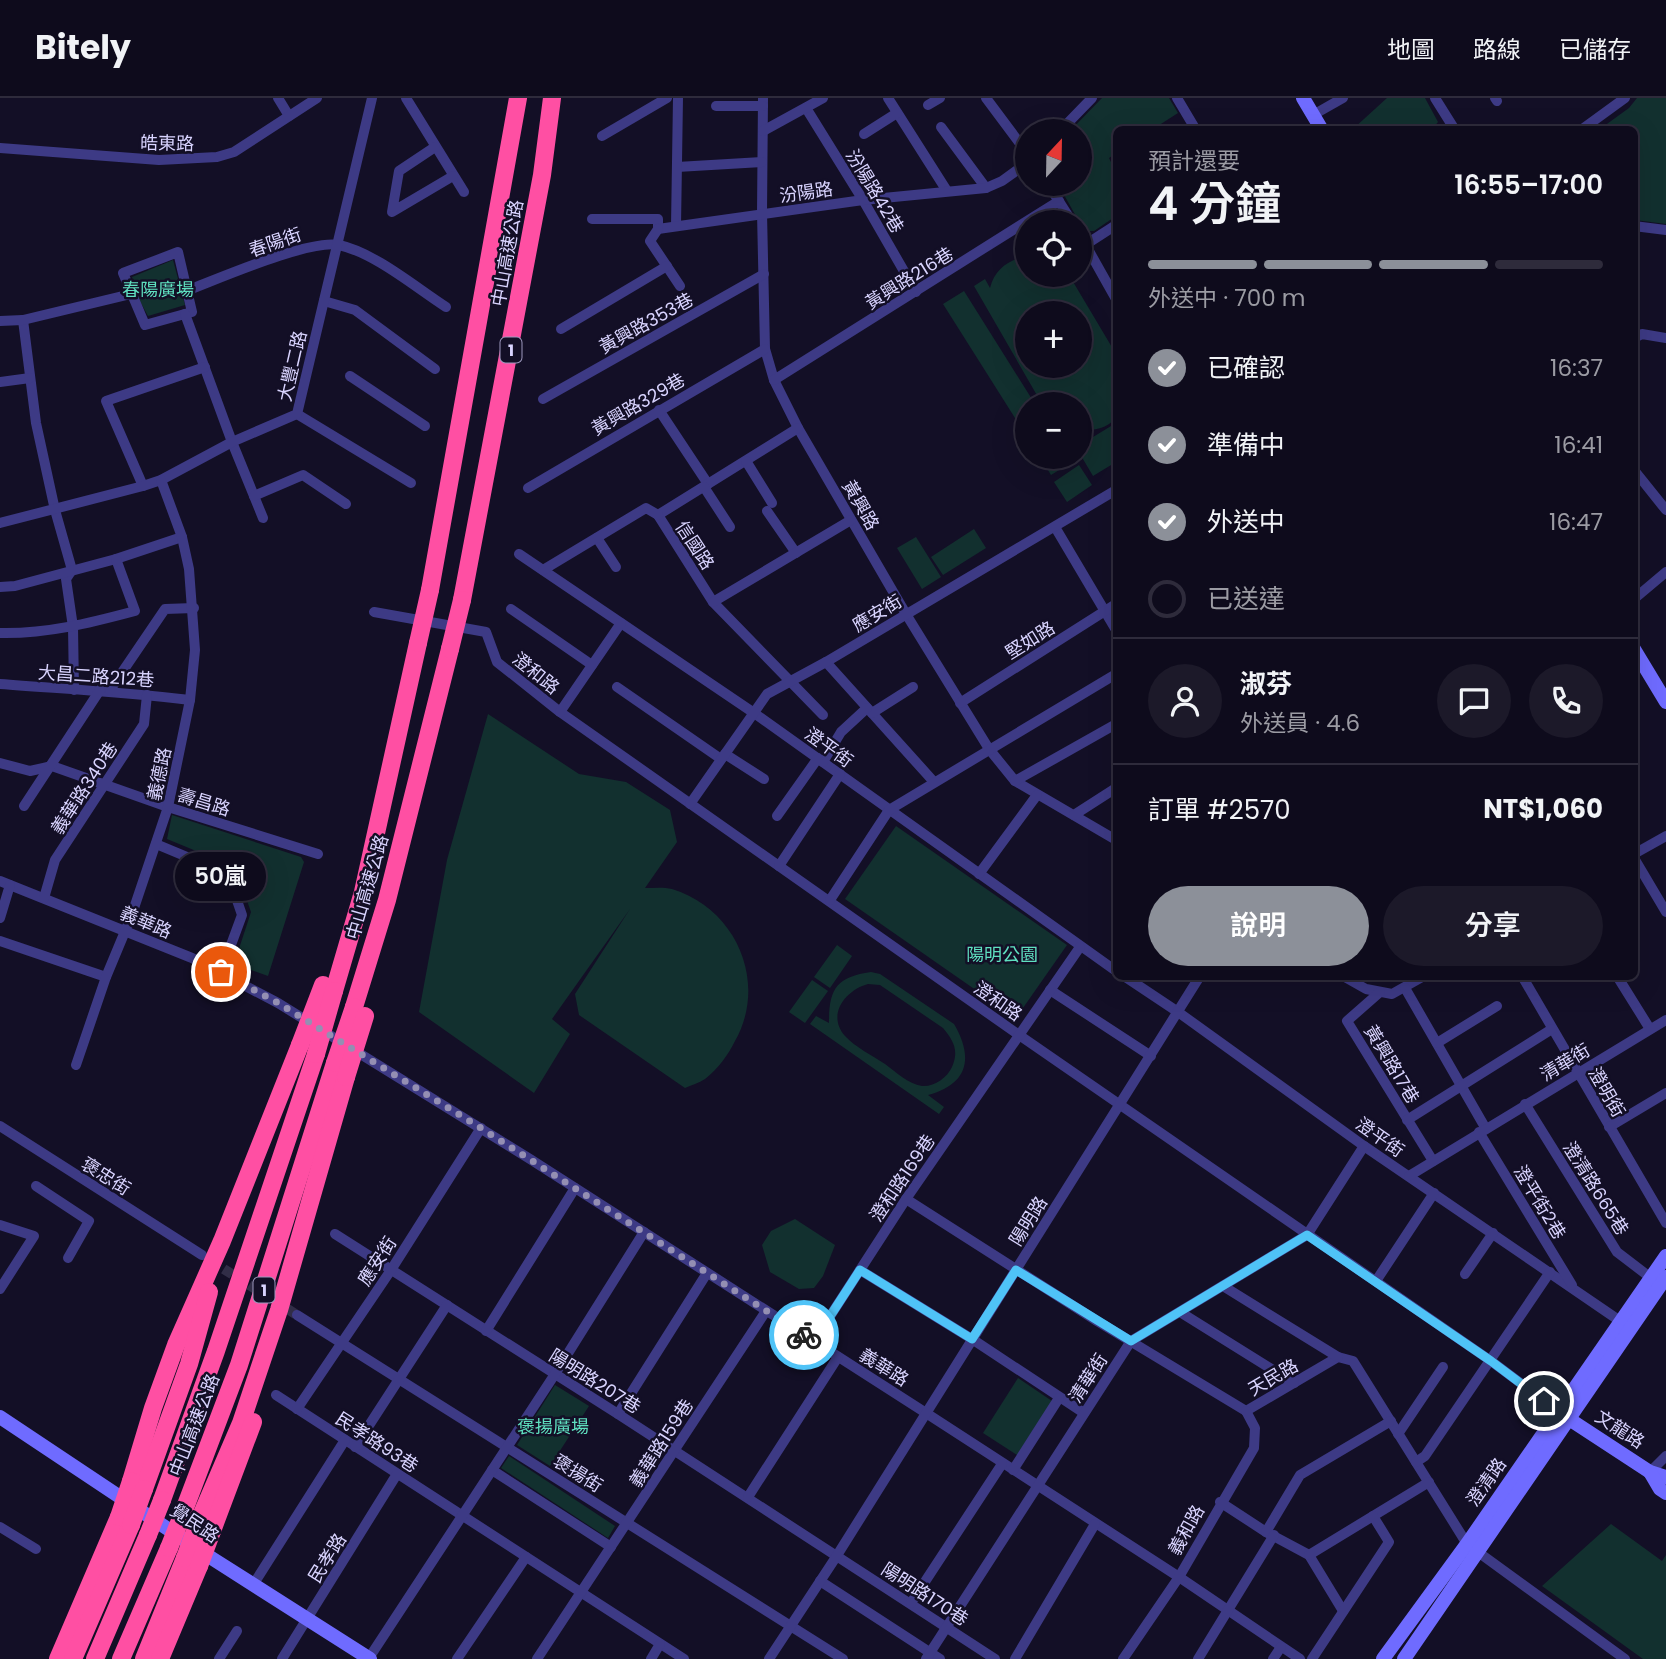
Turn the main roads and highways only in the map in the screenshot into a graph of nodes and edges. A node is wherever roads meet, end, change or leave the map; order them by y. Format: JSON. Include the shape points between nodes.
{"nodes":[{"id":1,"x":519,"y":98,"type":"edge"},
{"id":2,"x":552,"y":98,"type":"edge"},
{"id":3,"x":1303,"y":98,"type":"edge"},
{"id":4,"x":1320,"y":126,"type":"edge"},
{"id":5,"x":1638,"y":656,"type":"edge"},
{"id":6,"x":1666,"y":702,"type":"edge"},
{"id":7,"x":308,"y":1050,"type":"junction"},
{"id":8,"x":341,"y":1070,"type":"junction"},
{"id":9,"x":1666,"y":1256,"type":"edge"},
{"id":10,"x":1659,"y":1277,"type":"edge"},
{"id":11,"x":1563,"y":1415,"type":"junction"},
{"id":12,"x":0,"y":1417,"type":"edge"},
{"id":13,"x":1650,"y":1472,"type":"junction"},
{"id":14,"x":1666,"y":1477,"type":"edge"},
{"id":15,"x":1666,"y":1493,"type":"edge"},
{"id":16,"x":125,"y":1521,"type":"junction"},
{"id":17,"x":1472,"y":1549,"type":"junction"},
{"id":18,"x":192,"y":1562,"type":"junction"},
{"id":19,"x":58,"y":1659,"type":"edge"},
{"id":20,"x":73,"y":1659,"type":"edge"},
{"id":21,"x":95,"y":1659,"type":"edge"},
{"id":22,"x":121,"y":1659,"type":"edge"},
{"id":23,"x":144,"y":1659,"type":"edge"},
{"id":24,"x":160,"y":1659,"type":"edge"},
{"id":25,"x":370,"y":1659,"type":"edge"},
{"id":26,"x":1383,"y":1659,"type":"edge"},
{"id":27,"x":1404,"y":1659,"type":"edge"}],
"edges":[{"from":1,"to":7,"type":"highway","name":"中山高速公路","number":"1","bridge":true,"via":[[430,590],[363,892]]},
{"from":2,"to":8,"type":"highway","name":"中山高速公路","number":"1","bridge":true,"via":[[537,202],[462,600]]},
{"from":3,"to":4,"type":"main road"},
{"from":5,"to":6,"type":"main road"},
{"from":7,"to":16,"type":"highway","bridge":true,"via":[[176,1345],[153,1408],[138,1485]]},
{"from":7,"to":21,"type":"highway","name":"中山高速公路","number":"1","bridge":true,"via":[[216,1351],[162,1500]]},
{"from":8,"to":18,"type":"highway","bridge":true,"via":[[288,1313],[252,1427]]},
{"from":8,"to":22,"type":"highway","name":"中山高速公路","number":"1","bridge":true,"via":[[239,1365]]},
{"from":9,"to":10,"type":"main road","name":"澄清路"},
{"from":10,"to":11,"type":"main road","name":"澄清路"},
{"from":10,"to":11,"type":"main road","name":"澄清路","via":[[1620,1321]]},
{"from":11,"to":13,"type":"main road","name":"文龍路"},
{"from":11,"to":17,"type":"main road","name":"澄清路"},
{"from":12,"to":25,"type":"main road","name":"覺民路"},
{"from":13,"to":14,"type":"main road","name":"文龍路"},
{"from":13,"to":15,"type":"main road","name":"文龍路"},
{"from":16,"to":19,"type":"highway"},
{"from":16,"to":20,"type":"highway"},
{"from":17,"to":26,"type":"main road","name":"澄清路"},
{"from":17,"to":27,"type":"main road","name":"澄清路"},
{"from":18,"to":23,"type":"highway"},
{"from":18,"to":24,"type":"highway"}]}
